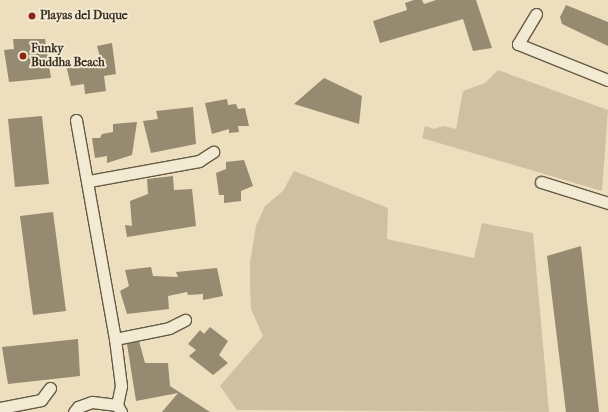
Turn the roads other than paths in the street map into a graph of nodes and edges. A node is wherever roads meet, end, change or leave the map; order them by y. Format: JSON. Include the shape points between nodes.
{"nodes":[{"id":1,"x":536,"y":14,"type":"dead end"},
{"id":2,"x":608,"y":80,"type":"edge"},
{"id":3,"x":76,"y":120,"type":"dead end"},
{"id":4,"x":213,"y":152,"type":"dead end"},
{"id":5,"x":89,"y":181,"type":"junction"},
{"id":6,"x":541,"y":182,"type":"dead end"},
{"id":7,"x":608,"y":203,"type":"edge"},
{"id":8,"x":185,"y":320,"type":"dead end"},
{"id":9,"x":115,"y":339,"type":"junction"},
{"id":10,"x":50,"y":388,"type":"dead end"},
{"id":11,"x":0,"y":408,"type":"edge"},
{"id":12,"x":119,"y":409,"type":"edge"},
{"id":13,"x":74,"y":412,"type":"edge"}],
"edges":[{"from":1,"to":2,"type":"street","via":[[518,44]]},
{"from":3,"to":5,"type":"street"},
{"from":4,"to":5,"type":"street","via":[[199,161]]},
{"from":5,"to":9,"type":"street"},
{"from":6,"to":7,"type":"street"},
{"from":8,"to":9,"type":"street","via":[[169,328]]},
{"from":9,"to":12,"type":"street","via":[[121,386]]},
{"from":10,"to":11,"type":"street","via":[[41,400]]},
{"from":12,"to":13,"type":"street","via":[[92,402],[78,406]]}]}
